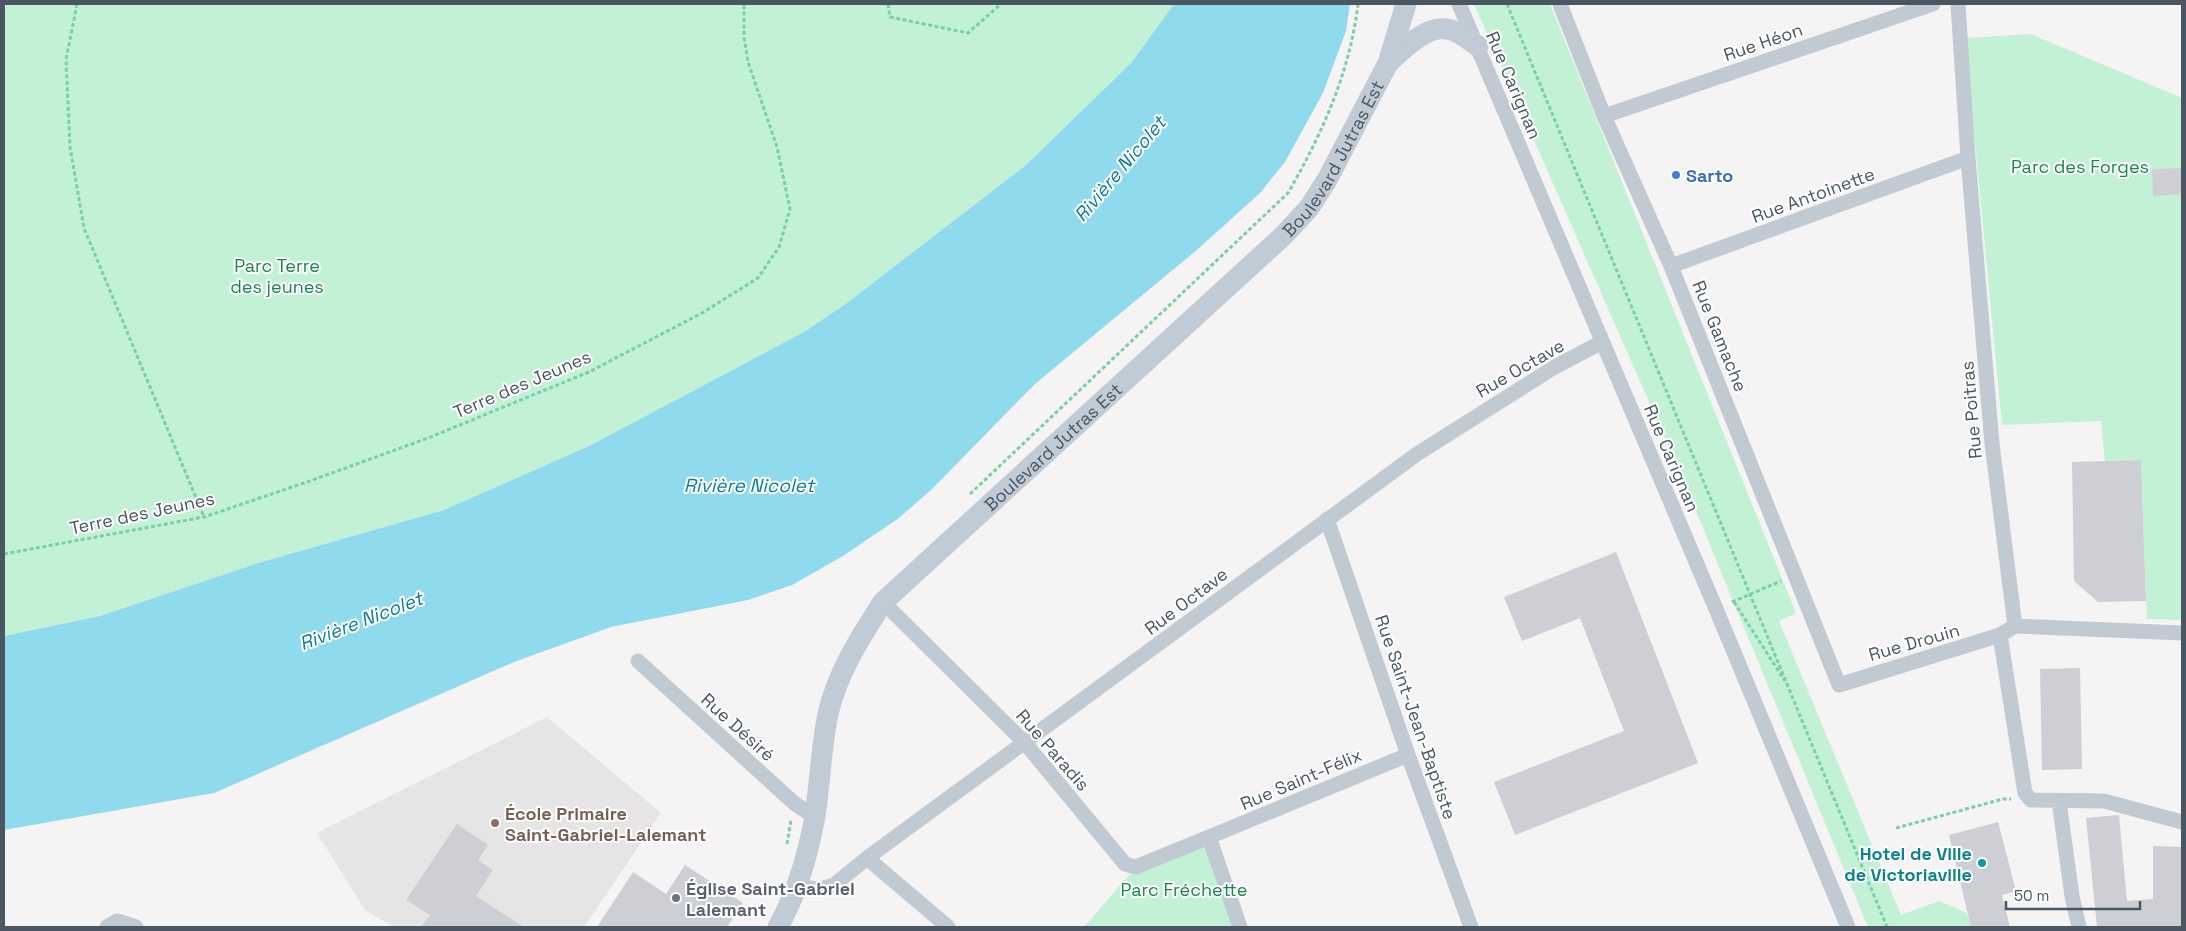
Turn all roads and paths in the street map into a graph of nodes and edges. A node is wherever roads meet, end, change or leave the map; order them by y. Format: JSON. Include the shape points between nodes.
{"nodes":[{"id":1,"x":77,"y":4,"type":"edge"},
{"id":2,"x":744,"y":4,"type":"edge"},
{"id":3,"x":888,"y":4,"type":"edge"},
{"id":4,"x":1001,"y":4,"type":"edge"},
{"id":5,"x":1406,"y":4,"type":"edge"},
{"id":6,"x":1459,"y":4,"type":"edge"},
{"id":7,"x":1507,"y":4,"type":"edge"},
{"id":8,"x":1560,"y":4,"type":"edge"},
{"id":9,"x":1933,"y":4,"type":"edge"},
{"id":10,"x":1958,"y":4,"type":"edge"},
{"id":11,"x":1478,"y":46,"type":"junction"},
{"id":12,"x":1388,"y":63,"type":"junction"},
{"id":13,"x":1604,"y":116,"type":"junction"},
{"id":14,"x":1968,"y":158,"type":"junction"},
{"id":15,"x":1671,"y":266,"type":"junction"},
{"id":16,"x":1602,"y":342,"type":"junction"},
{"id":17,"x":204,"y":516,"type":"junction"},
{"id":18,"x":1327,"y":519,"type":"junction"},
{"id":19,"x":4,"y":554,"type":"edge"},
{"id":20,"x":1796,"y":574,"type":"junction"},
{"id":21,"x":1752,"y":595,"type":"junction"},
{"id":22,"x":883,"y":602,"type":"junction"},
{"id":23,"x":1734,"y":602,"type":"junction"},
{"id":24,"x":1716,"y":609,"type":"junction"},
{"id":25,"x":2015,"y":626,"type":"junction"},
{"id":26,"x":2182,"y":633,"type":"edge"},
{"id":27,"x":2000,"y":635,"type":"junction"},
{"id":28,"x":638,"y":661,"type":"dead end"},
{"id":29,"x":1839,"y":685,"type":"joint"},
{"id":30,"x":1790,"y":690,"type":"junction"},
{"id":31,"x":1025,"y":743,"type":"junction"},
{"id":32,"x":1408,"y":755,"type":"junction"},
{"id":33,"x":2031,"y":800,"type":"junction"},
{"id":34,"x":2059,"y":801,"type":"junction"},
{"id":35,"x":815,"y":817,"type":"junction"},
{"id":36,"x":2182,"y":822,"type":"edge"},
{"id":37,"x":1896,"y":828,"type":"dead end"},
{"id":38,"x":1209,"y":837,"type":"junction"},
{"id":39,"x":867,"y":858,"type":"junction"},
{"id":40,"x":797,"y":886,"type":"junction"},
{"id":41,"x":112,"y":924,"type":"edge"},
{"id":42,"x":136,"y":927,"type":"edge"},
{"id":43,"x":778,"y":927,"type":"edge"},
{"id":44,"x":948,"y":927,"type":"edge"},
{"id":45,"x":1240,"y":927,"type":"edge"},
{"id":46,"x":1471,"y":927,"type":"edge"},
{"id":47,"x":1848,"y":927,"type":"edge"},
{"id":48,"x":1887,"y":927,"type":"edge"},
{"id":49,"x":2079,"y":927,"type":"edge"}],
"edges":[{"from":1,"to":17,"type":"path","via":[[66,60],[70,147],[84,228]]},
{"from":2,"to":17,"type":"path","name":"Terre des Jeunes","via":[[748,62],[777,146],[790,209],[779,246],[758,278],[702,313],[589,372],[428,438]]},
{"from":3,"to":4,"type":"path","via":[[890,17],[968,33]]},
{"from":5,"to":12,"type":"main road","name":"Boulevard Jutras Est"},
{"from":6,"to":11,"type":"street","name":"Rue Carignan"},
{"from":7,"to":21,"type":"path"},
{"from":8,"to":13,"type":"street","name":"Rue Gamache"},
{"from":9,"to":13,"type":"street","name":"Rue Héon"},
{"from":10,"to":14,"type":"street","name":"Rue Poitras"},
{"from":11,"to":12,"type":"main road","via":[[1451,30],[1429,31]]},
{"from":11,"to":16,"type":"street","name":"Rue Carignan"},
{"from":12,"to":22,"type":"main road","name":"Boulevard Jutras Est","via":[[1328,180],[1296,222]]},
{"from":13,"to":15,"type":"street","name":"Rue Gamache"},
{"from":14,"to":15,"type":"street","name":"Rue Antoinette"},
{"from":14,"to":25,"type":"street","name":"Rue Poitras","via":[[1992,444]]},
{"from":15,"to":20,"type":"street","name":"Rue Gamache"},
{"from":16,"to":18,"type":"street","name":"Rue Octave","via":[[1482,411]]},
{"from":16,"to":24,"type":"street","name":"Rue Carignan"},
{"from":17,"to":19,"type":"path","name":"Terre des Jeunes"},
{"from":18,"to":31,"type":"street","name":"Rue Octave"},
{"from":18,"to":32,"type":"street","name":"Rue Saint-Jean-Baptiste"},
{"from":20,"to":21,"type":"path"},
{"from":20,"to":29,"type":"street","name":"Rue Gamache"},
{"from":21,"to":23,"type":"path"},
{"from":21,"to":30,"type":"path"},
{"from":22,"to":31,"type":"street","name":"Rue Paradis"},
{"from":22,"to":35,"type":"main road","name":"Boulevard Jutras Est","via":[[840,675],[828,714]]},
{"from":23,"to":24,"type":"path"},
{"from":23,"to":30,"type":"path"},
{"from":24,"to":47,"type":"street","name":"Rue Carignan"},
{"from":25,"to":26,"type":"street"},
{"from":25,"to":27,"type":"street"},
{"from":27,"to":29,"type":"street","name":"Rue Drouin"},
{"from":27,"to":33,"type":"street","via":[[2025,793]]},
{"from":28,"to":35,"type":"street","name":"Rue Désiré","via":[[794,803]]},
{"from":30,"to":48,"type":"path"},
{"from":31,"to":38,"type":"street","name":"Rue Paradis","via":[[1125,864],[1136,867]]},
{"from":31,"to":39,"type":"street","name":"Rue Octave"},
{"from":32,"to":38,"type":"street","name":"Rue Saint-Félix"},
{"from":32,"to":46,"type":"street","name":"Rue Saint-Jean-Baptiste"},
{"from":33,"to":34,"type":"street"},
{"from":33,"to":37,"type":"path","via":[[2003,799]]},
{"from":34,"to":36,"type":"street","via":[[2104,800]]},
{"from":34,"to":49,"type":"street"},
{"from":35,"to":40,"type":"main road","name":"Boulevard Jutras Est"},
{"from":38,"to":45,"type":"street"},
{"from":39,"to":40,"type":"street","name":"Rue Octave","via":[[834,885],[821,889]]},
{"from":39,"to":44,"type":"street"},
{"from":40,"to":43,"type":"main road","name":"Boulevard Jutras Est"},
{"from":41,"to":42,"type":"street"}]}
